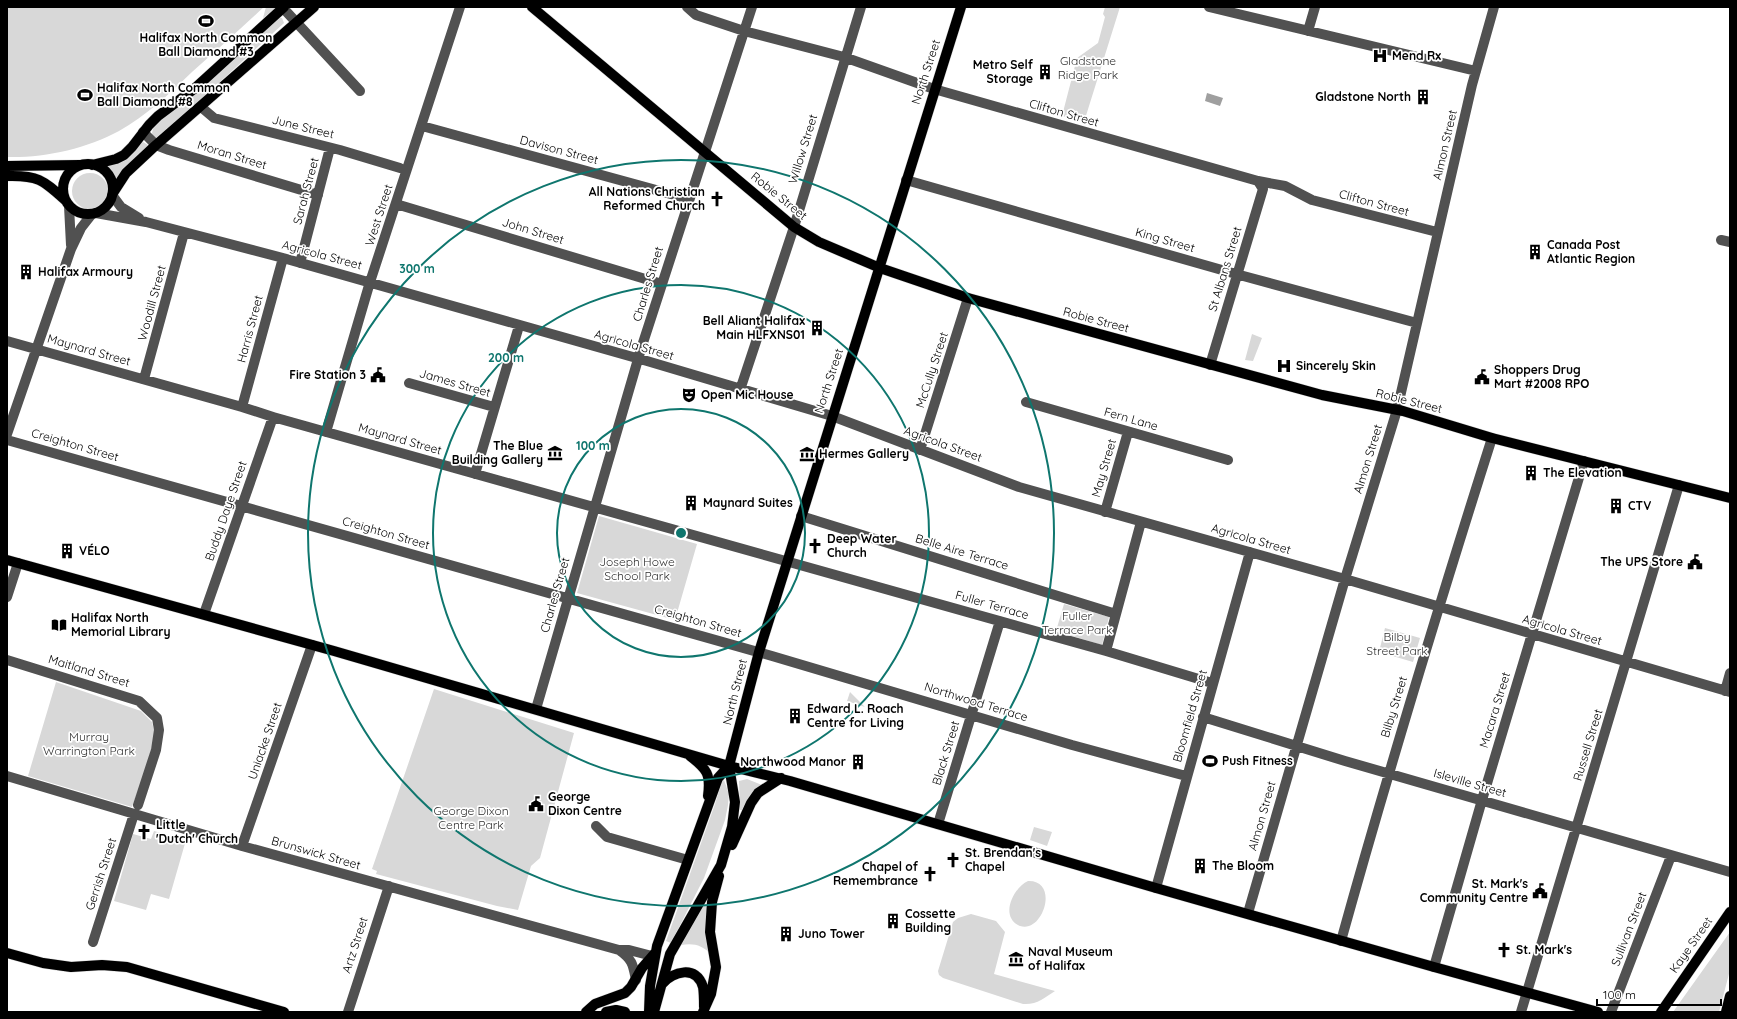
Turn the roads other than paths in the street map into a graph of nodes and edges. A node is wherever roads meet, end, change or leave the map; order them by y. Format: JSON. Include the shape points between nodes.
{"nodes":[{"id":1,"x":314,"y":7,"type":"edge"},
{"id":2,"x":460,"y":7,"type":"edge"},
{"id":3,"x":532,"y":7,"type":"edge"},
{"id":4,"x":687,"y":7,"type":"edge"},
{"id":5,"x":752,"y":7,"type":"edge"},
{"id":6,"x":861,"y":7,"type":"edge"},
{"id":7,"x":961,"y":7,"type":"edge"},
{"id":8,"x":1209,"y":7,"type":"edge"},
{"id":9,"x":1314,"y":7,"type":"edge"},
{"id":10,"x":1494,"y":7,"type":"edge"},
{"id":11,"x":283,"y":8,"type":"edge"},
{"id":12,"x":296,"y":22,"type":"junction"},
{"id":13,"x":744,"y":31,"type":"junction"},
{"id":14,"x":1308,"y":31,"type":"junction"},
{"id":15,"x":844,"y":57,"type":"junction"},
{"id":16,"x":1476,"y":71,"type":"junction"},
{"id":17,"x":934,"y":89,"type":"junction"},
{"id":18,"x":360,"y":91,"type":"dead end"},
{"id":19,"x":201,"y":107,"type":"junction"},
{"id":20,"x":422,"y":126,"type":"junction"},
{"id":21,"x":143,"y":132,"type":"junction"},
{"id":22,"x":156,"y":145,"type":"junction"},
{"id":23,"x":330,"y":148,"type":"junction"},
{"id":24,"x":705,"y":152,"type":"junction"},
{"id":25,"x":82,"y":165,"type":"junction"},
{"id":26,"x":92,"y":165,"type":"junction"},
{"id":27,"x":7,"y":166,"type":"edge"},
{"id":28,"x":400,"y":168,"type":"dead end"},
{"id":29,"x":7,"y":176,"type":"edge"},
{"id":30,"x":906,"y":180,"type":"junction"},
{"id":31,"x":1258,"y":181,"type":"junction"},
{"id":32,"x":113,"y":194,"type":"junction"},
{"id":33,"x":318,"y":195,"type":"junction"},
{"id":34,"x":689,"y":199,"type":"junction"},
{"id":35,"x":67,"y":203,"type":"junction"},
{"id":36,"x":396,"y":204,"type":"junction"},
{"id":37,"x":94,"y":214,"type":"junction"},
{"id":38,"x":146,"y":222,"type":"junction"},
{"id":39,"x":794,"y":227,"type":"junction"},
{"id":40,"x":1437,"y":232,"type":"junction"},
{"id":41,"x":184,"y":233,"type":"junction"},
{"id":42,"x":71,"y":249,"type":"junction"},
{"id":43,"x":283,"y":258,"type":"junction"},
{"id":44,"x":300,"y":263,"type":"junction"},
{"id":45,"x":880,"y":268,"type":"junction"},
{"id":46,"x":1236,"y":274,"type":"junction"},
{"id":47,"x":370,"y":282,"type":"junction"},
{"id":48,"x":662,"y":284,"type":"junction"},
{"id":49,"x":968,"y":298,"type":"junction"},
{"id":50,"x":1417,"y":323,"type":"junction"},
{"id":51,"x":518,"y":326,"type":"junction"},
{"id":52,"x":7,"y":341,"type":"edge"},
{"id":53,"x":36,"y":349,"type":"junction"},
{"id":54,"x":638,"y":359,"type":"junction"},
{"id":55,"x":1210,"y":365,"type":"junction"},
{"id":56,"x":144,"y":379,"type":"junction"},
{"id":57,"x":409,"y":383,"type":"dead end"},
{"id":58,"x":740,"y":390,"type":"junction"},
{"id":59,"x":1026,"y":402,"type":"dead end"},
{"id":60,"x":242,"y":407,"type":"junction"},
{"id":61,"x":494,"y":407,"type":"junction"},
{"id":62,"x":1397,"y":410,"type":"junction"},
{"id":63,"x":832,"y":416,"type":"junction"},
{"id":64,"x":273,"y":417,"type":"junction"},
{"id":65,"x":326,"y":432,"type":"junction"},
{"id":66,"x":1128,"y":432,"type":"junction"},
{"id":67,"x":7,"y":434,"type":"edge"},
{"id":68,"x":1492,"y":438,"type":"junction"},
{"id":69,"x":7,"y":440,"type":"edge"},
{"id":70,"x":920,"y":450,"type":"junction"},
{"id":71,"x":1228,"y":460,"type":"dead end"},
{"id":72,"x":1584,"y":461,"type":"junction"},
{"id":73,"x":475,"y":474,"type":"junction"},
{"id":74,"x":1679,"y":485,"type":"junction"},
{"id":75,"x":1730,"y":498,"type":"edge"},
{"id":76,"x":242,"y":505,"type":"junction"},
{"id":77,"x":594,"y":508,"type":"junction"},
{"id":78,"x":1105,"y":512,"type":"junction"},
{"id":79,"x":801,"y":516,"type":"junction"},
{"id":80,"x":1141,"y":522,"type":"junction"},
{"id":81,"x":1250,"y":552,"type":"junction"},
{"id":82,"x":7,"y":560,"type":"edge"},
{"id":83,"x":787,"y":560,"type":"junction"},
{"id":84,"x":18,"y":563,"type":"junction"},
{"id":85,"x":1345,"y":579,"type":"junction"},
{"id":86,"x":7,"y":597,"type":"edge"},
{"id":87,"x":568,"y":598,"type":"junction"},
{"id":88,"x":1438,"y":608,"type":"junction"},
{"id":89,"x":204,"y":614,"type":"junction"},
{"id":90,"x":1116,"y":614,"type":"junction"},
{"id":91,"x":1000,"y":621,"type":"junction"},
{"id":92,"x":1532,"y":634,"type":"junction"},
{"id":93,"x":312,"y":645,"type":"junction"},
{"id":94,"x":1106,"y":651,"type":"junction"},
{"id":95,"x":759,"y":652,"type":"junction"},
{"id":96,"x":7,"y":660,"type":"edge"},
{"id":97,"x":1626,"y":662,"type":"junction"},
{"id":98,"x":1730,"y":673,"type":"edge"},
{"id":99,"x":1212,"y":683,"type":"junction"},
{"id":100,"x":1727,"y":692,"type":"edge"},
{"id":101,"x":536,"y":709,"type":"junction"},
{"id":102,"x":972,"y":714,"type":"junction"},
{"id":103,"x":1203,"y":717,"type":"junction"},
{"id":104,"x":157,"y":718,"type":"joint"},
{"id":105,"x":1296,"y":746,"type":"junction"},
{"id":106,"x":684,"y":752,"type":"junction"},
{"id":107,"x":729,"y":766,"type":"junction"},
{"id":108,"x":1388,"y":773,"type":"junction"},
{"id":109,"x":7,"y":776,"type":"edge"},
{"id":110,"x":1186,"y":776,"type":"junction"},
{"id":111,"x":781,"y":778,"type":"junction"},
{"id":112,"x":1482,"y":800,"type":"junction"},
{"id":113,"x":136,"y":809,"type":"junction"},
{"id":114,"x":706,"y":810,"type":"junction"},
{"id":115,"x":938,"y":824,"type":"junction"},
{"id":116,"x":596,"y":826,"type":"dead end"},
{"id":117,"x":1576,"y":828,"type":"junction"},
{"id":118,"x":242,"y":846,"type":"junction"},
{"id":119,"x":1671,"y":856,"type":"junction"},
{"id":120,"x":688,"y":860,"type":"junction"},
{"id":121,"x":721,"y":865,"type":"junction"},
{"id":122,"x":1730,"y":872,"type":"edge"},
{"id":123,"x":389,"y":886,"type":"junction"},
{"id":124,"x":1156,"y":888,"type":"junction"},
{"id":125,"x":1730,"y":912,"type":"edge"},
{"id":126,"x":1248,"y":913,"type":"junction"},
{"id":127,"x":1340,"y":941,"type":"junction"},
{"id":128,"x":93,"y":942,"type":"dead end"},
{"id":129,"x":619,"y":950,"type":"junction"},
{"id":130,"x":7,"y":953,"type":"edge"},
{"id":131,"x":653,"y":954,"type":"junction"},
{"id":132,"x":1434,"y":967,"type":"junction"},
{"id":133,"x":636,"y":980,"type":"junction"},
{"id":134,"x":660,"y":986,"type":"junction"},
{"id":135,"x":1528,"y":993,"type":"junction"},
{"id":136,"x":1730,"y":996,"type":"edge"},
{"id":137,"x":255,"y":1003,"type":"junction"},
{"id":138,"x":703,"y":1011,"type":"edge"},
{"id":139,"x":268,"y":1012,"type":"edge"},
{"id":140,"x":284,"y":1012,"type":"edge"},
{"id":141,"x":348,"y":1012,"type":"edge"},
{"id":142,"x":586,"y":1012,"type":"edge"},
{"id":143,"x":606,"y":1012,"type":"edge"},
{"id":144,"x":625,"y":1012,"type":"edge"},
{"id":145,"x":649,"y":1012,"type":"edge"},
{"id":146,"x":654,"y":1012,"type":"edge"},
{"id":147,"x":1521,"y":1012,"type":"edge"},
{"id":148,"x":1598,"y":1012,"type":"edge"},
{"id":149,"x":1611,"y":1012,"type":"edge"},
{"id":150,"x":1661,"y":1012,"type":"edge"},
{"id":151,"x":1726,"y":1012,"type":"edge"}],
"edges":[{"from":1,"to":12,"type":"main road"},
{"from":2,"to":20,"type":"street","name":"West Street"},
{"from":3,"to":24,"type":"main road","name":"Robie Street"},
{"from":4,"to":13,"type":"street","name":"Clifton Street","via":[[696,15]]},
{"from":5,"to":13,"type":"street","name":"Charles Street"},
{"from":6,"to":15,"type":"street","name":"Willow Street"},
{"from":7,"to":17,"type":"main road","name":"North Street"},
{"from":8,"to":14,"type":"street"},
{"from":9,"to":14,"type":"street"},
{"from":10,"to":16,"type":"street","name":"Almon Street"},
{"from":11,"to":12,"type":"street"},
{"from":11,"to":21,"type":"main road","via":[[194,89],[158,116]]},
{"from":12,"to":18,"type":"street"},
{"from":12,"to":19,"type":"main road"},
{"from":13,"to":15,"type":"street","name":"Clifton Street"},
{"from":13,"to":24,"type":"street","name":"Charles Street"},
{"from":14,"to":16,"type":"street"},
{"from":15,"to":17,"type":"street","name":"Clifton Street"},
{"from":15,"to":39,"type":"street","name":"Willow Street"},
{"from":16,"to":40,"type":"street","name":"Almon Street"},
{"from":17,"to":30,"type":"main road","name":"North Street"},
{"from":17,"to":31,"type":"street","name":"Clifton Street"},
{"from":19,"to":22,"type":"main road"},
{"from":19,"to":23,"type":"street","name":"June Street","via":[[214,118]]},
{"from":20,"to":34,"type":"street","name":"Davison Street"},
{"from":20,"to":36,"type":"street","name":"West Street"},
{"from":21,"to":22,"type":"street","name":"Moran Street"},
{"from":21,"to":26,"type":"main road","via":[[124,155]]},
{"from":22,"to":32,"type":"main road","via":[[126,173]]},
{"from":22,"to":33,"type":"street","name":"Moran Street"},
{"from":23,"to":28,"type":"street","name":"June Street"},
{"from":23,"to":33,"type":"street","name":"Sarah Street"},
{"from":24,"to":34,"type":"street","name":"Charles Street"},
{"from":24,"to":39,"type":"main road","name":"Robie Street"},
{"from":25,"to":26,"type":"main road"},
{"from":25,"to":27,"type":"main road"},
{"from":25,"to":35,"type":"main road","via":[[67,176],[63,188]]},
{"from":26,"to":32,"type":"main road","via":[[112,180]]},
{"from":29,"to":35,"type":"main road","via":[[26,176],[40,180]]},
{"from":30,"to":45,"type":"main road","name":"North Street"},
{"from":30,"to":46,"type":"street","name":"King Street"},
{"from":31,"to":40,"type":"street","name":"Clifton Street","via":[[1285,186],[1312,200]]},
{"from":31,"to":46,"type":"street","name":"St Albans Street","via":[[1263,189]]},
{"from":32,"to":37,"type":"main road","via":[[103,210]]},
{"from":32,"to":38,"type":"street","name":"Agricola Street","via":[[121,207]]},
{"from":33,"to":44,"type":"street","name":"Sarah Street"},
{"from":34,"to":48,"type":"street","name":"Charles Street"},
{"from":35,"to":37,"type":"main road","via":[[76,212]]},
{"from":35,"to":42,"type":"street"},
{"from":36,"to":47,"type":"street","name":"West Street"},
{"from":36,"to":48,"type":"street","name":"John Street"},
{"from":37,"to":38,"type":"street","name":"Agricola Street"},
{"from":37,"to":42,"type":"street","via":[[81,228]]},
{"from":38,"to":41,"type":"street","name":"Agricola Street"},
{"from":39,"to":45,"type":"main road","name":"Robie Street","via":[[819,242]]},
{"from":39,"to":58,"type":"street","name":"Willow Street"},
{"from":40,"to":50,"type":"street","name":"Almon Street"},
{"from":41,"to":43,"type":"street","name":"Agricola Street"},
{"from":41,"to":56,"type":"street","name":"Woodill Street"},
{"from":42,"to":53,"type":"street"},
{"from":43,"to":44,"type":"street","name":"Agricola Street"},
{"from":43,"to":60,"type":"street","name":"Harris Street"},
{"from":44,"to":47,"type":"street","name":"Agricola Street"},
{"from":45,"to":49,"type":"main road","name":"Robie Street"},
{"from":45,"to":63,"type":"main road","name":"North Street"},
{"from":46,"to":50,"type":"street","name":"King Street"},
{"from":46,"to":55,"type":"street","name":"St Albans Street"},
{"from":47,"to":51,"type":"street","name":"Agricola Street"},
{"from":47,"to":65,"type":"street","name":"West Street"},
{"from":48,"to":54,"type":"street","name":"Charles Street"},
{"from":49,"to":55,"type":"main road","name":"Robie Street"},
{"from":49,"to":70,"type":"street","name":"McCully Street"},
{"from":50,"to":62,"type":"street","name":"Almon Street"},
{"from":51,"to":54,"type":"street","name":"Agricola Street"},
{"from":51,"to":61,"type":"street"},
{"from":52,"to":53,"type":"street","name":"Maynard Street"},
{"from":53,"to":56,"type":"street","name":"Maynard Street"},
{"from":53,"to":67,"type":"street"},
{"from":54,"to":58,"type":"street","name":"Agricola Street"},
{"from":54,"to":77,"type":"street","name":"Charles Street"},
{"from":55,"to":62,"type":"main road","name":"Robie Street","via":[[1322,395]]},
{"from":56,"to":60,"type":"street","name":"Maynard Street"},
{"from":57,"to":61,"type":"street","name":"James Street"},
{"from":58,"to":63,"type":"street","name":"Agricola Street"},
{"from":59,"to":66,"type":"street","name":"Fern Lane"},
{"from":60,"to":64,"type":"street","name":"Maynard Street"},
{"from":61,"to":73,"type":"street"},
{"from":62,"to":68,"type":"main road","name":"Robie Street"},
{"from":62,"to":85,"type":"street","name":"Almon Street"},
{"from":63,"to":70,"type":"street","name":"Agricola Street"},
{"from":63,"to":79,"type":"main road","name":"North Street"},
{"from":64,"to":65,"type":"street","name":"Maynard Street"},
{"from":64,"to":76,"type":"street","name":"Buddy Daye Street"},
{"from":65,"to":73,"type":"street","name":"Maynard Street"},
{"from":66,"to":71,"type":"street","name":"Fern Lane"},
{"from":66,"to":78,"type":"street","name":"May Street"},
{"from":68,"to":72,"type":"main road","name":"Robie Street"},
{"from":68,"to":88,"type":"street","name":"Bilby Street"},
{"from":69,"to":76,"type":"street","name":"Creighton Street"},
{"from":70,"to":78,"type":"street","name":"Agricola Street","via":[[1019,487]]},
{"from":72,"to":74,"type":"main road","name":"Robie Street"},
{"from":72,"to":92,"type":"street","name":"Macara Street"},
{"from":73,"to":77,"type":"street","name":"Maynard Street"},
{"from":74,"to":75,"type":"main road","name":"Robie Street"},
{"from":74,"to":97,"type":"street","name":"Russell Street"},
{"from":76,"to":87,"type":"street","name":"Creighton Street"},
{"from":76,"to":89,"type":"street","name":"Buddy Daye Street"},
{"from":77,"to":83,"type":"street","name":"Maynard Street"},
{"from":77,"to":87,"type":"street","name":"Charles Street"},
{"from":78,"to":80,"type":"street","name":"Agricola Street"},
{"from":79,"to":83,"type":"main road","name":"North Street"},
{"from":79,"to":90,"type":"street","name":"Belle Aire Terrace"},
{"from":80,"to":81,"type":"street","name":"Agricola Street"},
{"from":80,"to":90,"type":"street"},
{"from":81,"to":85,"type":"street","name":"Agricola Street"},
{"from":81,"to":99,"type":"street","name":"Bloomfield Street"},
{"from":82,"to":84,"type":"main road"},
{"from":83,"to":91,"type":"street","name":"Fuller Terrace"},
{"from":83,"to":95,"type":"main road","name":"North Street"},
{"from":84,"to":86,"type":"street"},
{"from":84,"to":89,"type":"main road"},
{"from":85,"to":88,"type":"street","name":"Agricola Street"},
{"from":85,"to":105,"type":"street","name":"Almon Street"},
{"from":87,"to":95,"type":"street","name":"Creighton Street"},
{"from":87,"to":101,"type":"street","name":"Charles Street"},
{"from":88,"to":92,"type":"street","name":"Agricola Street"},
{"from":88,"to":108,"type":"street","name":"Bilby Street"},
{"from":89,"to":93,"type":"main road"},
{"from":90,"to":94,"type":"street"},
{"from":91,"to":94,"type":"street","name":"Fuller Terrace"},
{"from":91,"to":102,"type":"street","name":"Black Street"},
{"from":92,"to":97,"type":"street","name":"Agricola Street"},
{"from":92,"to":112,"type":"street","name":"Macara Street"},
{"from":93,"to":101,"type":"main road"},
{"from":93,"to":118,"type":"street","name":"Uniacke Street"},
{"from":94,"to":99,"type":"street","name":"Fuller Terrace"},
{"from":95,"to":102,"type":"street","name":"Northwood Terrace"},
{"from":95,"to":107,"type":"main road","name":"North Street"},
{"from":96,"to":104,"type":"street","name":"Maitland Street","via":[[139,701]]},
{"from":97,"to":100,"type":"street","name":"Agricola Street"},
{"from":97,"to":117,"type":"street","name":"Russell Street"},
{"from":98,"to":100,"type":"street"},
{"from":99,"to":103,"type":"street","name":"Bloomfield Street"},
{"from":101,"to":106,"type":"main road"},
{"from":102,"to":110,"type":"street","name":"Northwood Terrace"},
{"from":102,"to":115,"type":"street","name":"Black Street"},
{"from":103,"to":105,"type":"street","name":"Isleville Street"},
{"from":103,"to":110,"type":"street","name":"Bloomfield Street"},
{"from":104,"to":113,"type":"street","name":"Gerrish Street","via":[[160,730],[156,750]]},
{"from":105,"to":108,"type":"street","name":"Isleville Street"},
{"from":105,"to":126,"type":"street","name":"Almon Street"},
{"from":106,"to":107,"type":"main road"},
{"from":106,"to":114,"type":"main road","via":[[703,766],[708,777]]},
{"from":107,"to":111,"type":"main road"},
{"from":107,"to":114,"type":"main road","name":"North Street","via":[[718,778]]},
{"from":107,"to":121,"type":"main road","name":"North Street","via":[[735,802],[732,827]]},
{"from":108,"to":112,"type":"street","name":"Isleville Street"},
{"from":108,"to":127,"type":"street","name":"Bilby Street"},
{"from":109,"to":113,"type":"street","name":"Brunswick Street"},
{"from":110,"to":124,"type":"street","name":"Bloomfield Street"},
{"from":111,"to":115,"type":"main road"},
{"from":111,"to":121,"type":"main road","via":[[758,793],[751,803]]},
{"from":112,"to":117,"type":"street","name":"Isleville Street"},
{"from":112,"to":132,"type":"street","name":"Macara Street"},
{"from":113,"to":118,"type":"street","name":"Brunswick Street"},
{"from":113,"to":128,"type":"street","name":"Gerrish Street"},
{"from":114,"to":120,"type":"main road","name":"North Street"},
{"from":115,"to":124,"type":"main road"},
{"from":116,"to":120,"type":"street","via":[[608,837]]},
{"from":117,"to":119,"type":"street","name":"Isleville Street"},
{"from":117,"to":135,"type":"street","name":"Russell Street"},
{"from":118,"to":123,"type":"street","name":"Brunswick Street"},
{"from":119,"to":122,"type":"street","name":"Isleville Street"},
{"from":119,"to":149,"type":"street","name":"Sullivan Street"},
{"from":120,"to":131,"type":"main road","name":"North Street"},
{"from":121,"to":134,"type":"main road","name":"North Street","via":[[670,954]]},
{"from":121,"to":138,"type":"main road","via":[[712,902],[710,924],[716,967],[715,981]]},
{"from":123,"to":129,"type":"street","name":"Brunswick Street"},
{"from":123,"to":141,"type":"street","name":"Artz Street"},
{"from":124,"to":126,"type":"main road"},
{"from":125,"to":150,"type":"main road","name":"Kaye Street"},
{"from":126,"to":127,"type":"main road"},
{"from":127,"to":132,"type":"main road"},
{"from":129,"to":131,"type":"street","name":"Brunswick Street"},
{"from":129,"to":133,"type":"street","via":[[629,957]]},
{"from":130,"to":137,"type":"main road","via":[[43,963],[71,967],[127,967]]},
{"from":131,"to":133,"type":"main road"},
{"from":131,"to":145,"type":"main road"},
{"from":132,"to":135,"type":"main road"},
{"from":133,"to":142,"type":"main road","via":[[625,993],[595,1004]]},
{"from":134,"to":138,"type":"main road","via":[[669,976],[676,973],[692,974],[697,977],[703,988]]},
{"from":134,"to":146,"type":"main road","name":"North Street"},
{"from":135,"to":147,"type":"street","name":"Russell Street"},
{"from":135,"to":148,"type":"main road"},
{"from":136,"to":151,"type":"main road"},
{"from":137,"to":139,"type":"main road"},
{"from":137,"to":140,"type":"main road"},
{"from":143,"to":144,"type":"main road"}]}
